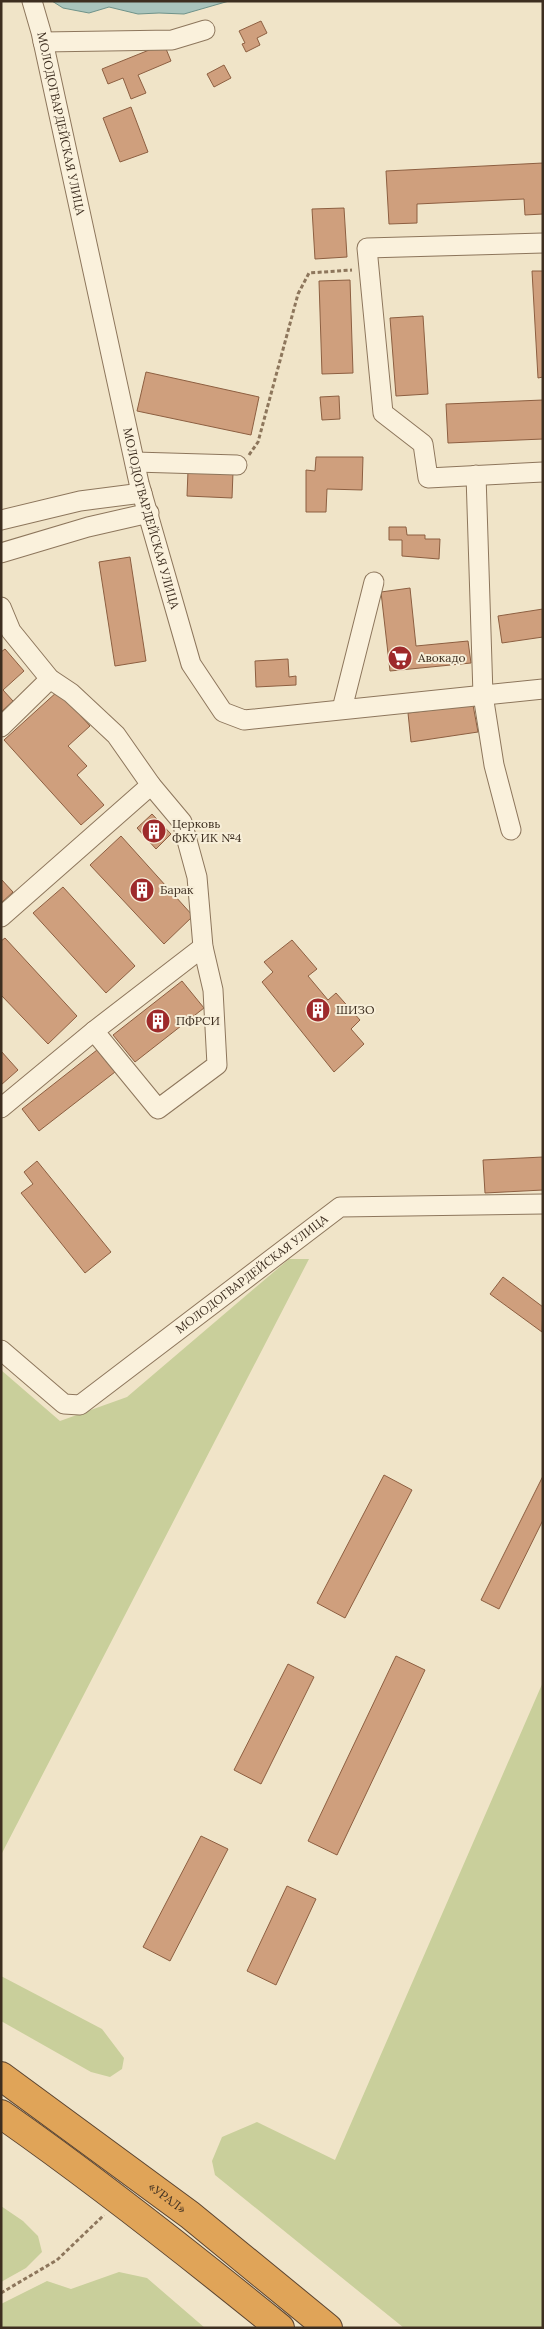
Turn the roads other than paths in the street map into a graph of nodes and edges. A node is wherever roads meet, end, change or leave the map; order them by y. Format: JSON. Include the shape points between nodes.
{"nodes":[{"id":1,"x":32,"y":1,"type":"edge"},
{"id":2,"x":205,"y":30,"type":"dead end"},
{"id":3,"x":43,"y":42,"type":"junction"},
{"id":4,"x":543,"y":243,"type":"edge"},
{"id":5,"x":135,"y":462,"type":"junction"},
{"id":6,"x":237,"y":465,"type":"road end"},
{"id":7,"x":543,"y":472,"type":"edge"},
{"id":8,"x":476,"y":475,"type":"junction"},
{"id":9,"x":142,"y":493,"type":"junction"},
{"id":10,"x":149,"y":513,"type":"junction"},
{"id":11,"x":1,"y":520,"type":"edge"},
{"id":12,"x":1,"y":553,"type":"edge"},
{"id":13,"x":374,"y":582,"type":"dead end"},
{"id":14,"x":3,"y":617,"type":"edge"},
{"id":15,"x":50,"y":678,"type":"junction"},
{"id":16,"x":543,"y":689,"type":"edge"},
{"id":17,"x":483,"y":695,"type":"junction"},
{"id":18,"x":342,"y":710,"type":"junction"},
{"id":19,"x":1,"y":728,"type":"edge"},
{"id":20,"x":151,"y":786,"type":"junction"},
{"id":21,"x":511,"y":830,"type":"dead end"},
{"id":22,"x":1,"y":917,"type":"edge"},
{"id":23,"x":203,"y":947,"type":"junction"},
{"id":24,"x":94,"y":1031,"type":"junction"},
{"id":25,"x":1,"y":1108,"type":"edge"},
{"id":26,"x":543,"y":1204,"type":"edge"},
{"id":27,"x":1,"y":1350,"type":"edge"},
{"id":28,"x":1,"y":2076,"type":"edge"},
{"id":29,"x":1,"y":2114,"type":"edge"},
{"id":30,"x":280,"y":2328,"type":"edge"},
{"id":31,"x":328,"y":2328,"type":"edge"}],
"edges":[{"from":1,"to":3,"type":"street","name":"МОЛОДОГВАРДЕЙСКАЯ УЛИЦА"},
{"from":2,"to":3,"type":"street","via":[[172,40]]},
{"from":3,"to":5,"type":"street","name":"МОЛОДОГВАРДЕЙСКАЯ УЛИЦА"},
{"from":4,"to":8,"type":"street","via":[[367,248],[383,413],[423,444],[428,478]]},
{"from":5,"to":6,"type":"street"},
{"from":5,"to":9,"type":"street","name":"МОЛОДОГВАРДЕЙСКАЯ УЛИЦА"},
{"from":7,"to":8,"type":"street"},
{"from":8,"to":17,"type":"street"},
{"from":9,"to":10,"type":"street","name":"МОЛОДОГВАРДЕЙСКАЯ УЛИЦА"},
{"from":9,"to":11,"type":"street","via":[[80,501]]},
{"from":10,"to":12,"type":"street"},
{"from":10,"to":18,"type":"street","name":"МОЛОДОГВАРДЕЙСКАЯ УЛИЦА","via":[[191,664],[223,712],[244,720]]},
{"from":13,"to":18,"type":"street"},
{"from":14,"to":15,"type":"street"},
{"from":15,"to":19,"type":"street"},
{"from":15,"to":20,"type":"street","via":[[71,692],[116,735]]},
{"from":16,"to":17,"type":"street","name":"МОЛОДОГВАРДЕЙСКАЯ УЛИЦА"},
{"from":17,"to":18,"type":"street","name":"МОЛОДОГВАРДЕЙСКАЯ УЛИЦА"},
{"from":17,"to":21,"type":"street","via":[[494,765]]},
{"from":20,"to":22,"type":"street"},
{"from":20,"to":23,"type":"street","via":[[182,822],[197,877]]},
{"from":23,"to":24,"type":"street"},
{"from":23,"to":24,"type":"street","via":[[213,990],[216,1065],[158,1110]]},
{"from":24,"to":25,"type":"street"},
{"from":26,"to":27,"type":"street","name":"МОЛОДОГВАРДЕЙСКАЯ УЛИЦА","via":[[340,1207],[80,1405],[64,1404]]},
{"from":28,"to":31,"type":"highway","name":"«УРАЛ»","via":[[190,2215]]},
{"from":29,"to":30,"type":"highway","via":[[119,2200]]}]}
